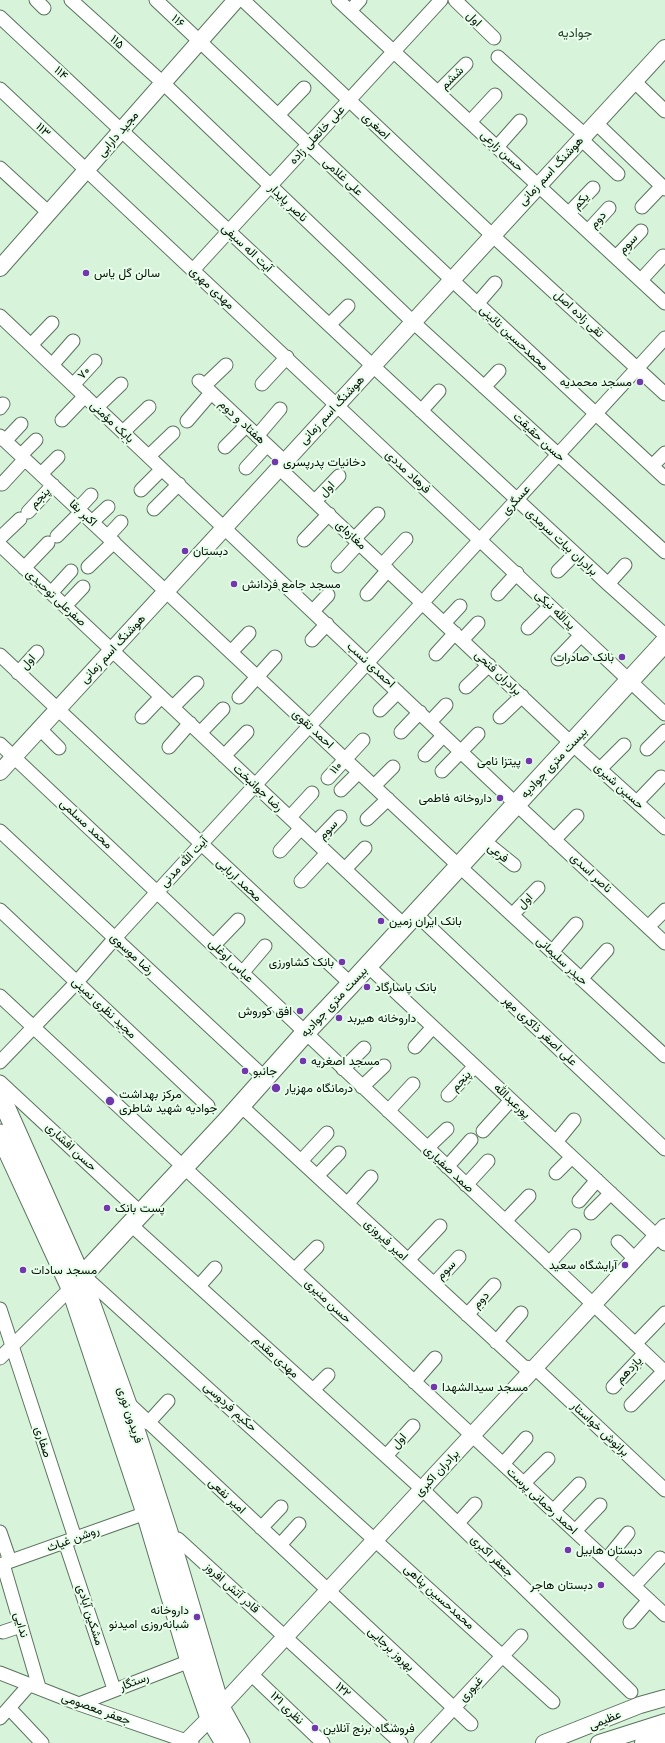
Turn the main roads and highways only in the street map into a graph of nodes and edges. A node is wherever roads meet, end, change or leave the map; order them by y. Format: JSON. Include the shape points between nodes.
{"nodes":[{"id":1,"x":665,"y":642,"type":"edge"},
{"id":2,"x":0,"y":1095,"type":"edge"},
{"id":3,"x":0,"y":1134,"type":"edge"},
{"id":4,"x":78,"y":1280,"type":"junction"},
{"id":5,"x":153,"y":1511,"type":"junction"},
{"id":6,"x":215,"y":1713,"type":"junction"},
{"id":7,"x":665,"y":1737,"type":"edge"},
{"id":8,"x":225,"y":1743,"type":"edge"},
{"id":9,"x":240,"y":1743,"type":"edge"},
{"id":10,"x":646,"y":1743,"type":"edge"}],
"edges":[{"from":1,"to":4,"type":"main road","name":"بیست متری جوادیه"},
{"from":2,"to":4,"type":"main road","name":"فریدون نوری"},
{"from":3,"to":4,"type":"main road","name":"فریدون نوری"},
{"from":4,"to":5,"type":"main road","name":"فریدون نوری"},
{"from":4,"to":5,"type":"main road","name":"فریدون نوری","via":[[126,1402]]},
{"from":5,"to":6,"type":"main road","name":"فریدون نوری"},
{"from":6,"to":8,"type":"main road","name":"فریدون نوری"},
{"from":6,"to":9,"type":"main road","name":"فریدون نوری"},
{"from":7,"to":10,"type":"highway"}]}
